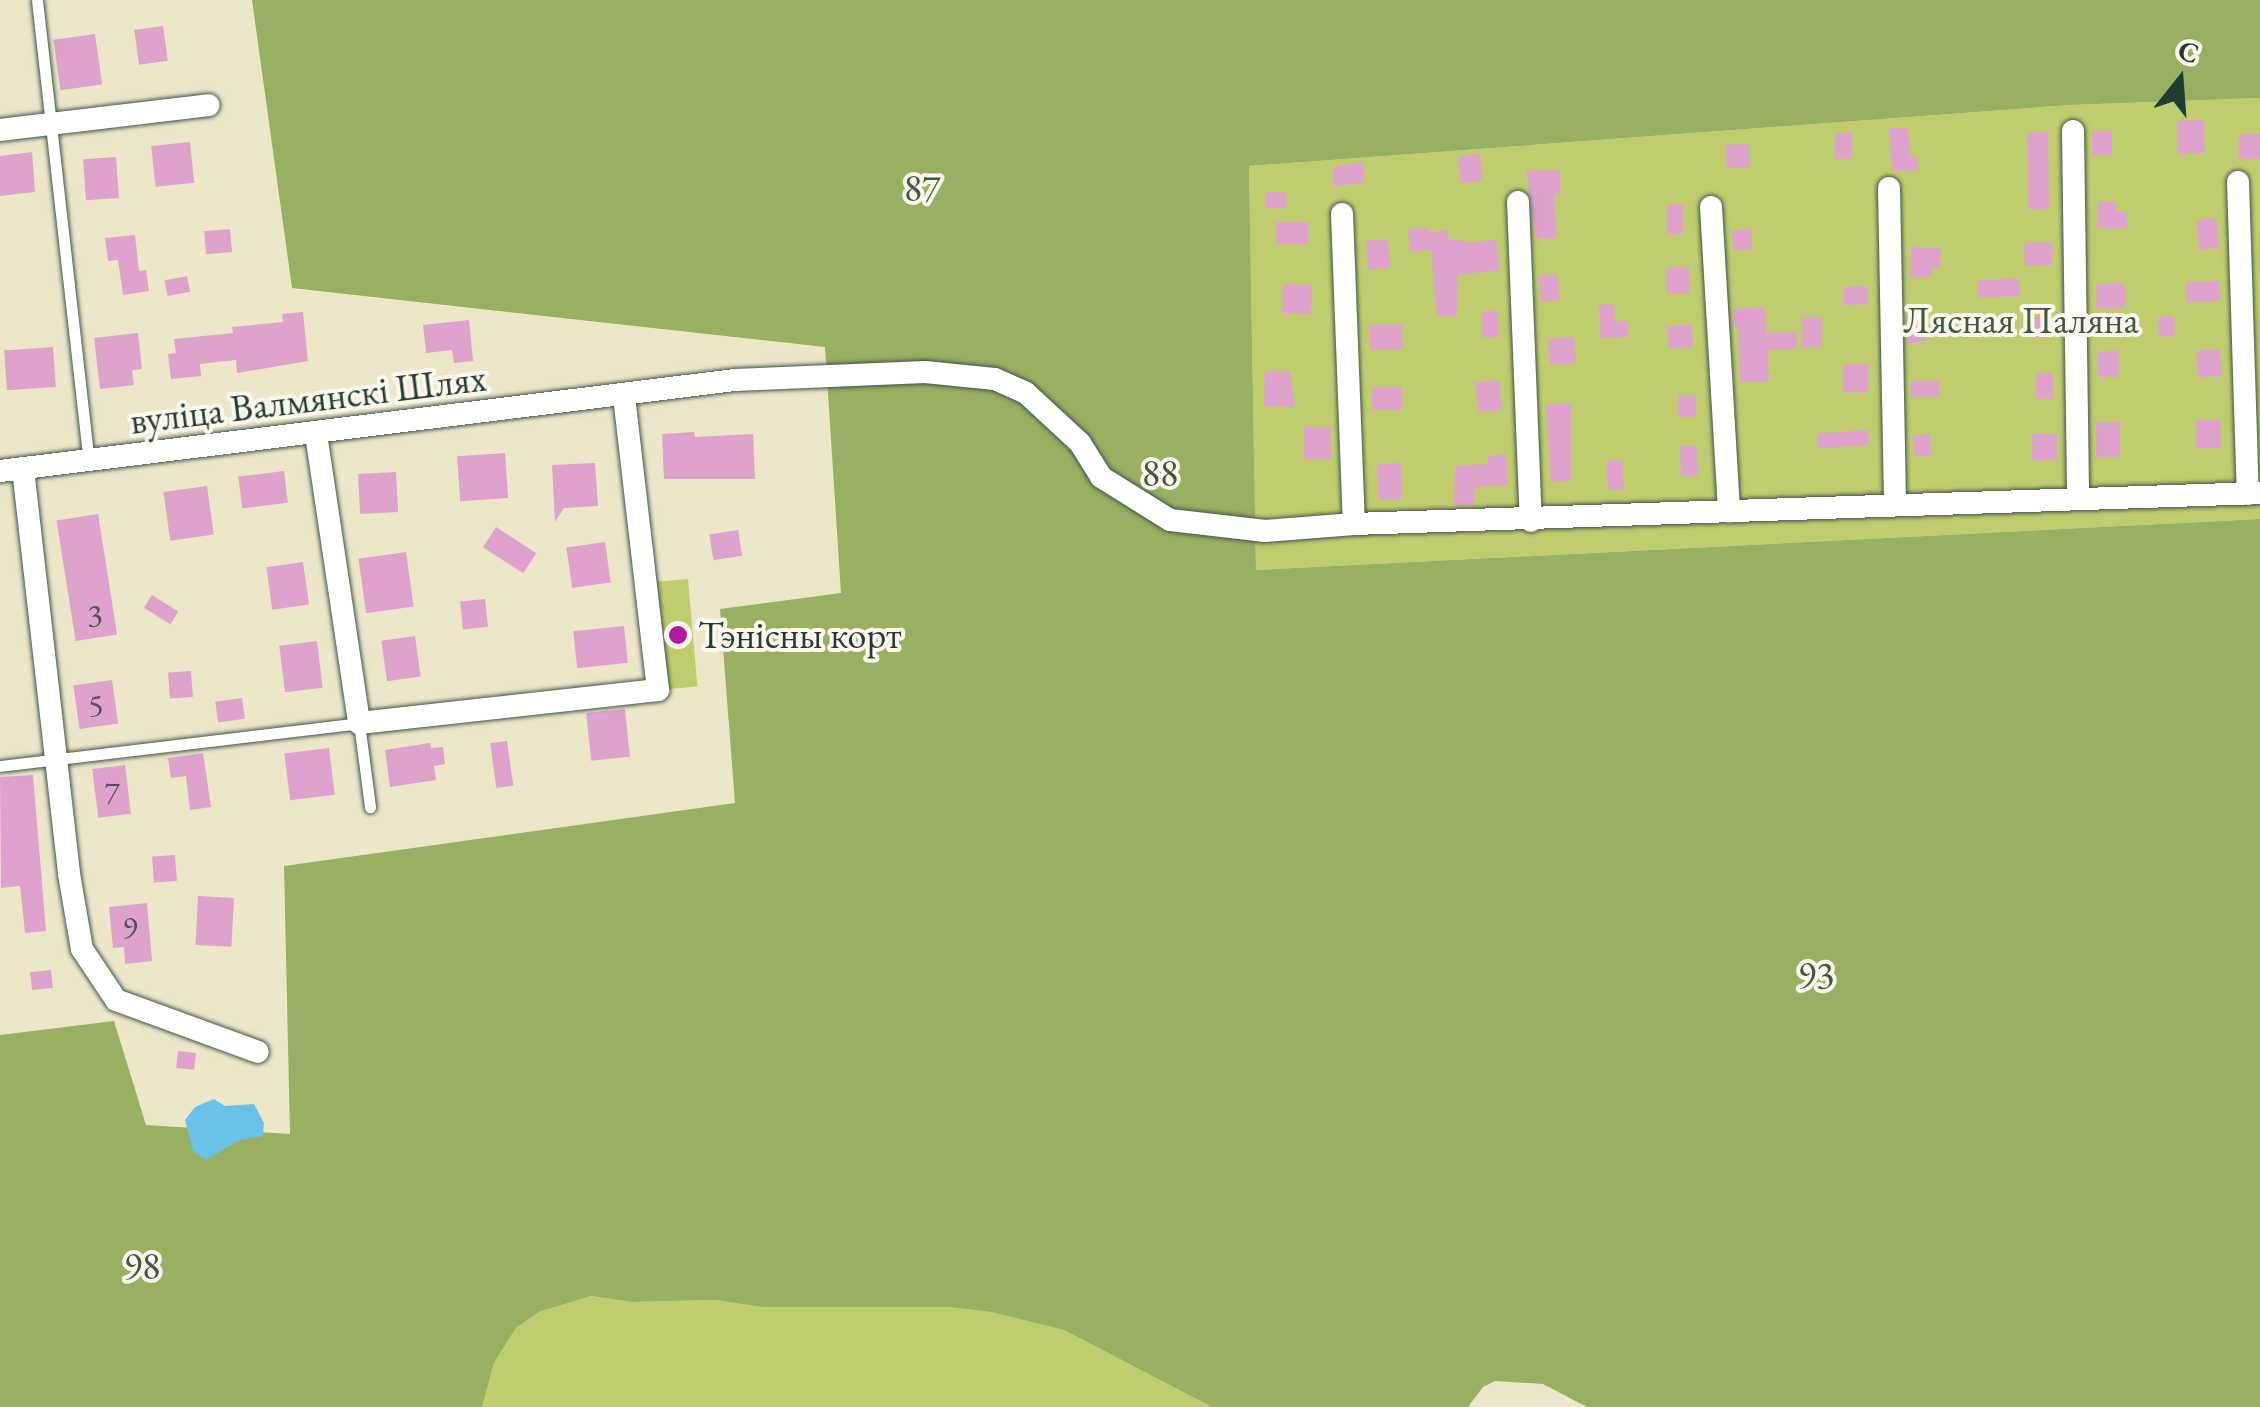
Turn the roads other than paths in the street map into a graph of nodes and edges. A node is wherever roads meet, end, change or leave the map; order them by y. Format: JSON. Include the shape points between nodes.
{"nodes":[{"id":1,"x":37,"y":0,"type":"edge"},
{"id":2,"x":209,"y":105,"type":"dead end"},
{"id":3,"x":52,"y":122,"type":"junction"},
{"id":4,"x":0,"y":130,"type":"edge"},
{"id":5,"x":2074,"y":131,"type":"dead end"},
{"id":6,"x":2238,"y":182,"type":"dead end"},
{"id":7,"x":1889,"y":188,"type":"dead end"},
{"id":8,"x":1518,"y":202,"type":"dead end"},
{"id":9,"x":1711,"y":207,"type":"dead end"},
{"id":10,"x":1342,"y":214,"type":"dead end"},
{"id":11,"x":624,"y":395,"type":"junction"},
{"id":12,"x":316,"y":434,"type":"junction"},
{"id":13,"x":88,"y":461,"type":"junction"},
{"id":14,"x":11,"y":470,"type":"edge"},
{"id":15,"x":2254,"y":493,"type":"edge"},
{"id":16,"x":2078,"y":498,"type":"junction"},
{"id":17,"x":1895,"y":503,"type":"junction"},
{"id":18,"x":1729,"y":511,"type":"junction"},
{"id":19,"x":1531,"y":521,"type":"junction"},
{"id":20,"x":1354,"y":524,"type":"junction"},
{"id":21,"x":359,"y":723,"type":"junction"},
{"id":22,"x":55,"y":760,"type":"junction"},
{"id":23,"x":0,"y":766,"type":"edge"},
{"id":24,"x":370,"y":807,"type":"dead end"},
{"id":25,"x":258,"y":1052,"type":"dead end"}],
"edges":[{"from":1,"to":3,"type":"lane"},
{"from":2,"to":3,"type":"street"},
{"from":3,"to":4,"type":"street"},
{"from":3,"to":13,"type":"lane"},
{"from":5,"to":16,"type":"street"},
{"from":6,"to":15,"type":"street"},
{"from":7,"to":17,"type":"street"},
{"from":8,"to":19,"type":"street"},
{"from":9,"to":18,"type":"street"},
{"from":10,"to":20,"type":"street"},
{"from":11,"to":12,"type":"street","name":"вуліца Валмянскі Шлях"},
{"from":11,"to":20,"type":"street","name":"вуліца Валмянскі Шлях","via":[[876,371],[995,380],[1049,412],[1080,443],[1101,478],[1170,520],[1265,531]]},
{"from":11,"to":21,"type":"street","via":[[658,690]]},
{"from":12,"to":13,"type":"street","name":"вуліца Валмянскі Шлях"},
{"from":12,"to":21,"type":"street"},
{"from":13,"to":14,"type":"street","name":"вуліца Валмянскі Шлях"},
{"from":14,"to":22,"type":"street"},
{"from":15,"to":16,"type":"street","name":"вуліца Валмянскі Шлях"},
{"from":16,"to":17,"type":"street","name":"вуліца Валмянскі Шлях"},
{"from":17,"to":18,"type":"street","name":"вуліца Валмянскі Шлях"},
{"from":18,"to":19,"type":"street","name":"вуліца Валмянскі Шлях"},
{"from":19,"to":20,"type":"street","name":"вуліца Валмянскі Шлях"},
{"from":21,"to":22,"type":"lane"},
{"from":21,"to":24,"type":"lane"},
{"from":22,"to":23,"type":"lane"},
{"from":22,"to":25,"type":"street","via":[[76,926],[102,985],[116,1000]]}]}
